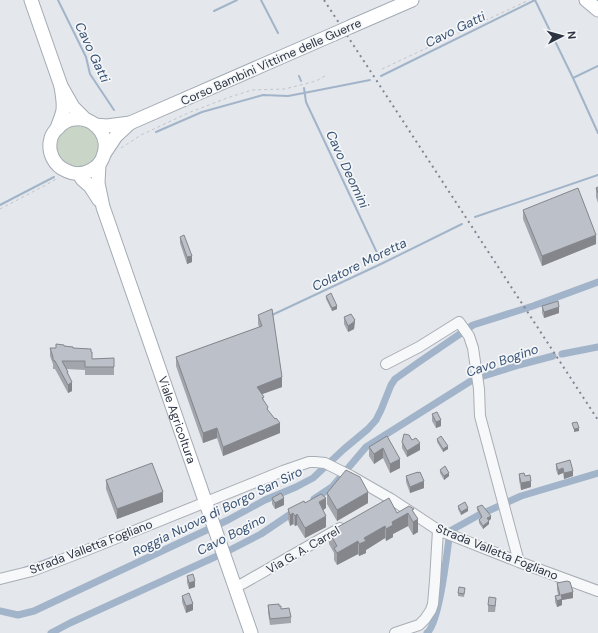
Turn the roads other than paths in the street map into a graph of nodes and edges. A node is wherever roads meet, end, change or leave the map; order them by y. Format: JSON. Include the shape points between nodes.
{"nodes":[{"id":1,"x":31,"y":0,"type":"edge"},
{"id":2,"x":412,"y":0,"type":"edge"},
{"id":3,"x":586,"y":0,"type":"edge"},
{"id":4,"x":598,"y":10,"type":"edge"},
{"id":5,"x":61,"y":86,"type":"junction"},
{"id":6,"x":90,"y":122,"type":"junction"},
{"id":7,"x":130,"y":124,"type":"junction"},
{"id":8,"x":57,"y":128,"type":"junction"},
{"id":9,"x":102,"y":159,"type":"junction"},
{"id":10,"x":74,"y":173,"type":"junction"},
{"id":11,"x":103,"y":207,"type":"junction"},
{"id":12,"x":386,"y":364,"type":"dead end"},
{"id":13,"x":206,"y":502,"type":"junction"},
{"id":14,"x":350,"y":523,"type":"edge"},
{"id":15,"x":441,"y":531,"type":"junction"},
{"id":16,"x":519,"y":562,"type":"junction"},
{"id":17,"x":0,"y":579,"type":"edge"},
{"id":18,"x":234,"y":586,"type":"junction"},
{"id":19,"x":598,"y":591,"type":"edge"},
{"id":20,"x":251,"y":633,"type":"edge"},
{"id":21,"x":395,"y":633,"type":"edge"}],
"edges":[{"from":1,"to":5,"type":"main road","name":"Viale Agricoltura"},
{"from":2,"to":7,"type":"main road","name":"Corso Bambini Vittime delle Guerre","bridge":true},
{"from":3,"to":4,"type":"main road"},
{"from":5,"to":6,"type":"main road","name":"Viale Agricoltura","via":[[74,107]]},
{"from":5,"to":8,"type":"main road","name":"Viale Agricoltura","via":[[63,109]]},
{"from":6,"to":7,"type":"main road","name":"Corso Bambini Vittime delle Guerre","via":[[107,126]]},
{"from":6,"to":8,"type":"main road","via":[[70,120]]},
{"from":6,"to":9,"type":"main road","name":"Viale Agricoltura","via":[[104,138]]},
{"from":7,"to":9,"type":"main road","name":"Corso Bambini Vittime delle Guerre","via":[[116,136]]},
{"from":8,"to":10,"type":"main road","name":"Viale Agricoltura","via":[[51,138],[51,154],[56,164]]},
{"from":9,"to":10,"type":"main road","via":[[91,171]]},
{"from":9,"to":11,"type":"main road","name":"Viale Agricoltura","via":[[98,183]]},
{"from":10,"to":11,"type":"main road","name":"Viale Agricoltura","via":[[90,186]]},
{"from":11,"to":13,"type":"main road","name":"Viale Agricoltura"},
{"from":12,"to":16,"type":"street","via":[[458,322],[469,336],[473,348],[480,416]]},
{"from":13,"to":15,"type":"street","name":"Strada Valletta Fogliano","via":[[283,471],[316,462],[337,469]]},
{"from":13,"to":17,"type":"street","name":"Strada Valletta Fogliano","via":[[32,571]]},
{"from":13,"to":18,"type":"main road","name":"Viale Agricoltura"},
{"from":14,"to":18,"type":"street","name":"Via G. A. Carrel","via":[[242,584]]},
{"from":15,"to":16,"type":"street","name":"Strada Valletta Fogliano"},
{"from":15,"to":21,"type":"street","via":[[431,610],[419,625]]},
{"from":16,"to":19,"type":"street","name":"Strada Valletta Fogliano"},
{"from":18,"to":20,"type":"main road","name":"Viale Agricoltura"}]}
